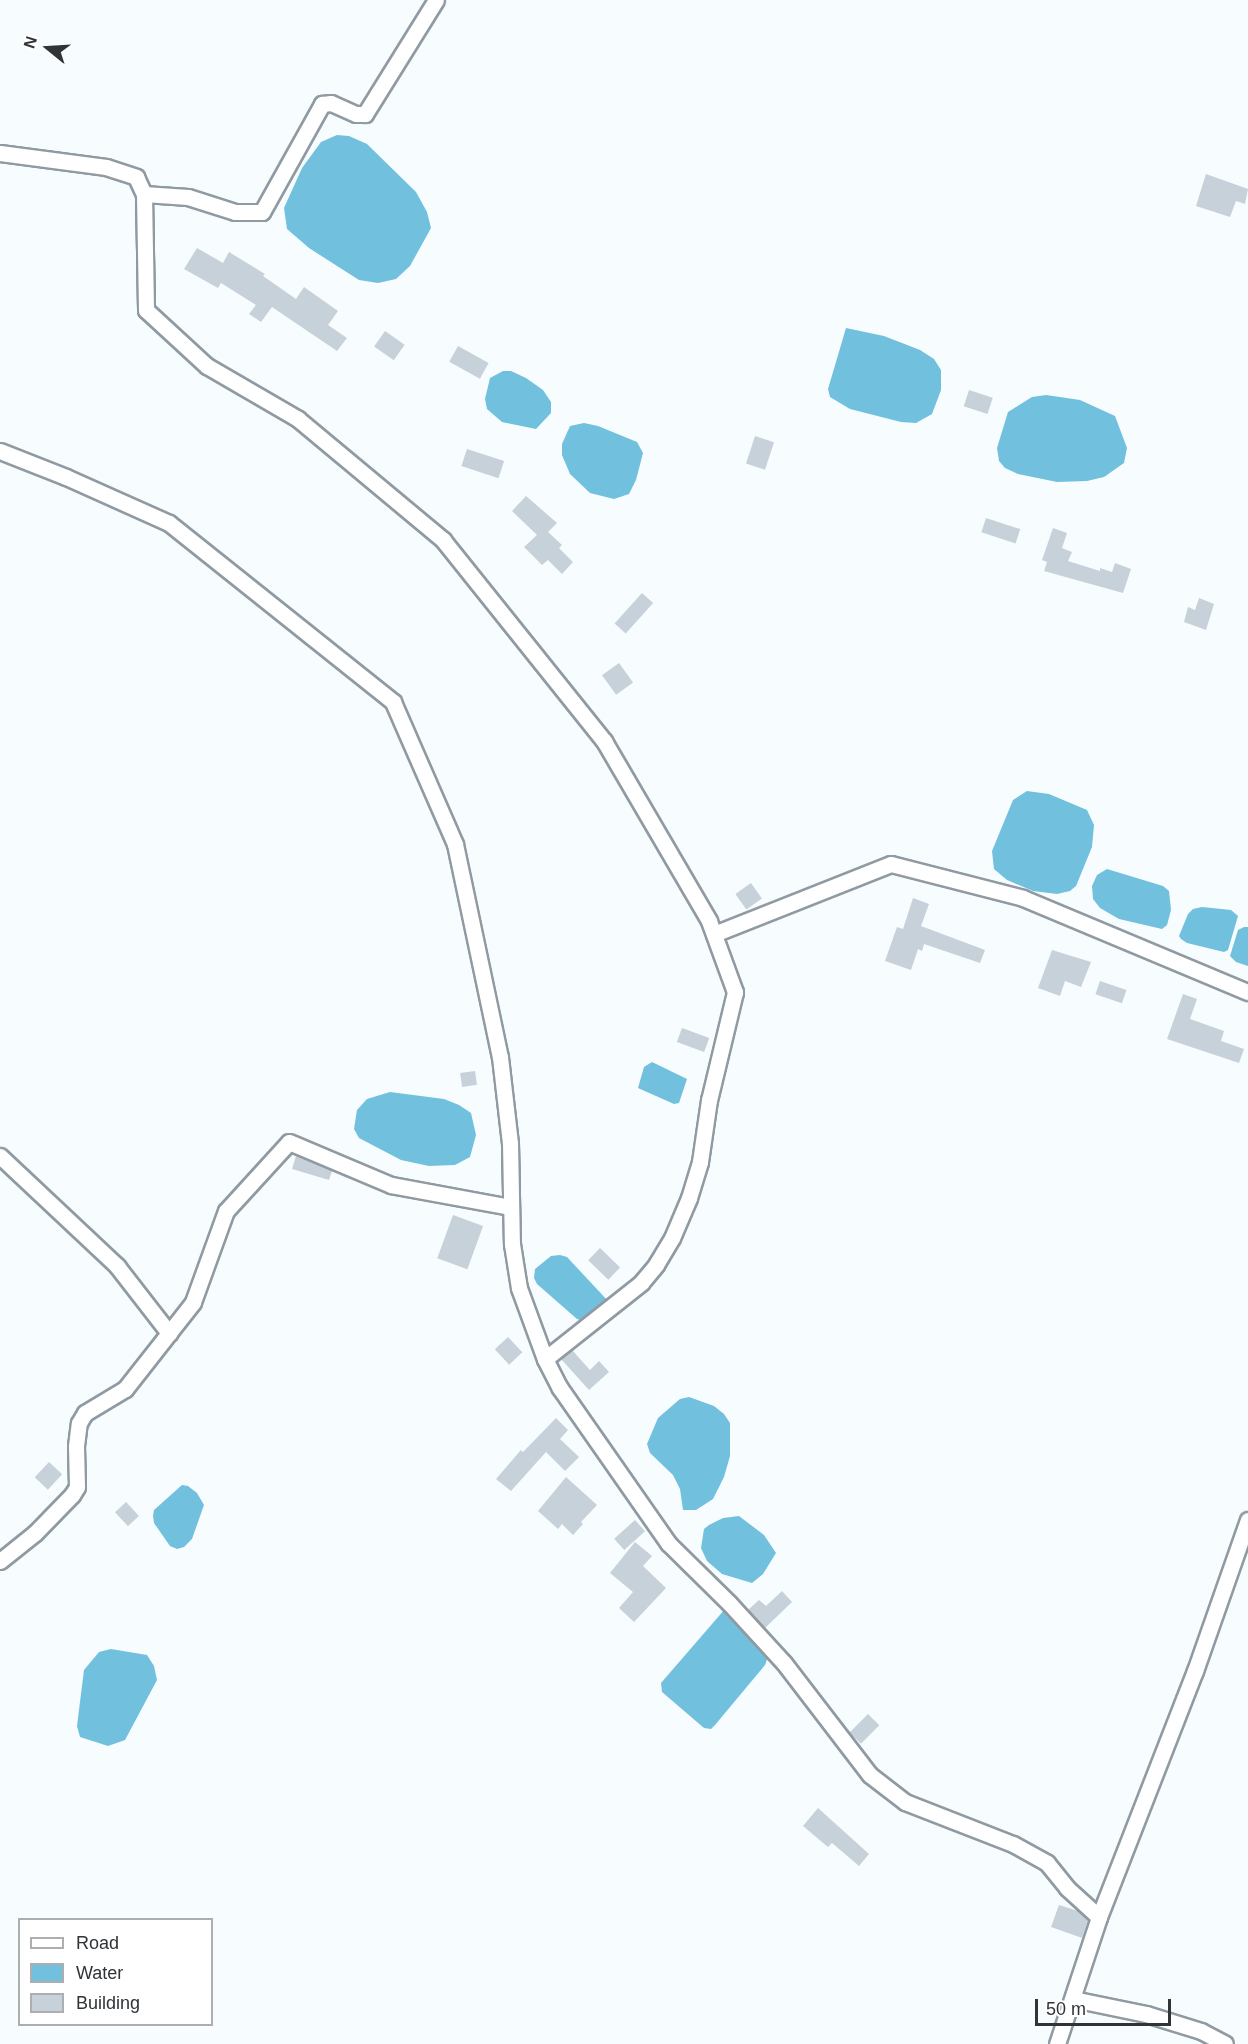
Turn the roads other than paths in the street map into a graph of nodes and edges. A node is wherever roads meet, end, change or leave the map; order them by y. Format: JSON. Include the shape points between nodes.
{"nodes":[{"id":1,"x":436,"y":0,"type":"edge"},
{"id":2,"x":0,"y":153,"type":"edge"},
{"id":3,"x":144,"y":194,"type":"junction"},
{"id":4,"x":0,"y":451,"type":"edge"},
{"id":5,"x":714,"y":934,"type":"junction"},
{"id":6,"x":1248,"y":992,"type":"edge"},
{"id":7,"x":0,"y":1156,"type":"edge"},
{"id":8,"x":511,"y":1207,"type":"junction"},
{"id":9,"x":169,"y":1333,"type":"junction"},
{"id":10,"x":545,"y":1359,"type":"junction"},
{"id":11,"x":1248,"y":1520,"type":"edge"},
{"id":12,"x":0,"y":1561,"type":"edge"},
{"id":13,"x":1099,"y":1917,"type":"junction"},
{"id":14,"x":1073,"y":1999,"type":"junction"},
{"id":15,"x":1057,"y":2044,"type":"edge"},
{"id":16,"x":1225,"y":2044,"type":"edge"}],
"edges":[{"from":1,"to":3,"type":"street","via":[[365,114],[322,104],[262,212],[235,212],[188,197]]},
{"from":2,"to":3,"type":"street","via":[[106,167],[136,177]]},
{"from":3,"to":5,"type":"street","via":[[146,310],[207,366],[298,419],[443,540],[604,741]]},
{"from":4,"to":8,"type":"street","via":[[169,523],[393,702],[455,844],[500,1057],[510,1143]]},
{"from":5,"to":6,"type":"street","via":[[891,864],[1023,898]]},
{"from":5,"to":10,"type":"street","via":[[735,992],[689,1198],[672,1238],[641,1283]]},
{"from":7,"to":9,"type":"street","via":[[117,1266]]},
{"from":8,"to":9,"type":"street","via":[[391,1185],[289,1142],[226,1211],[193,1302]]},
{"from":8,"to":10,"type":"street","via":[[519,1288]]},
{"from":9,"to":12,"type":"street","via":[[125,1389],[85,1413],[75,1446],[77,1487],[35,1533]]},
{"from":10,"to":13,"type":"street","via":[[560,1388],[668,1543],[784,1663],[870,1775],[905,1802],[1013,1844],[1047,1863]]},
{"from":11,"to":13,"type":"street"},
{"from":13,"to":14,"type":"street"},
{"from":14,"to":15,"type":"street"},
{"from":14,"to":16,"type":"street","via":[[1146,2014],[1201,2031]]}]}
